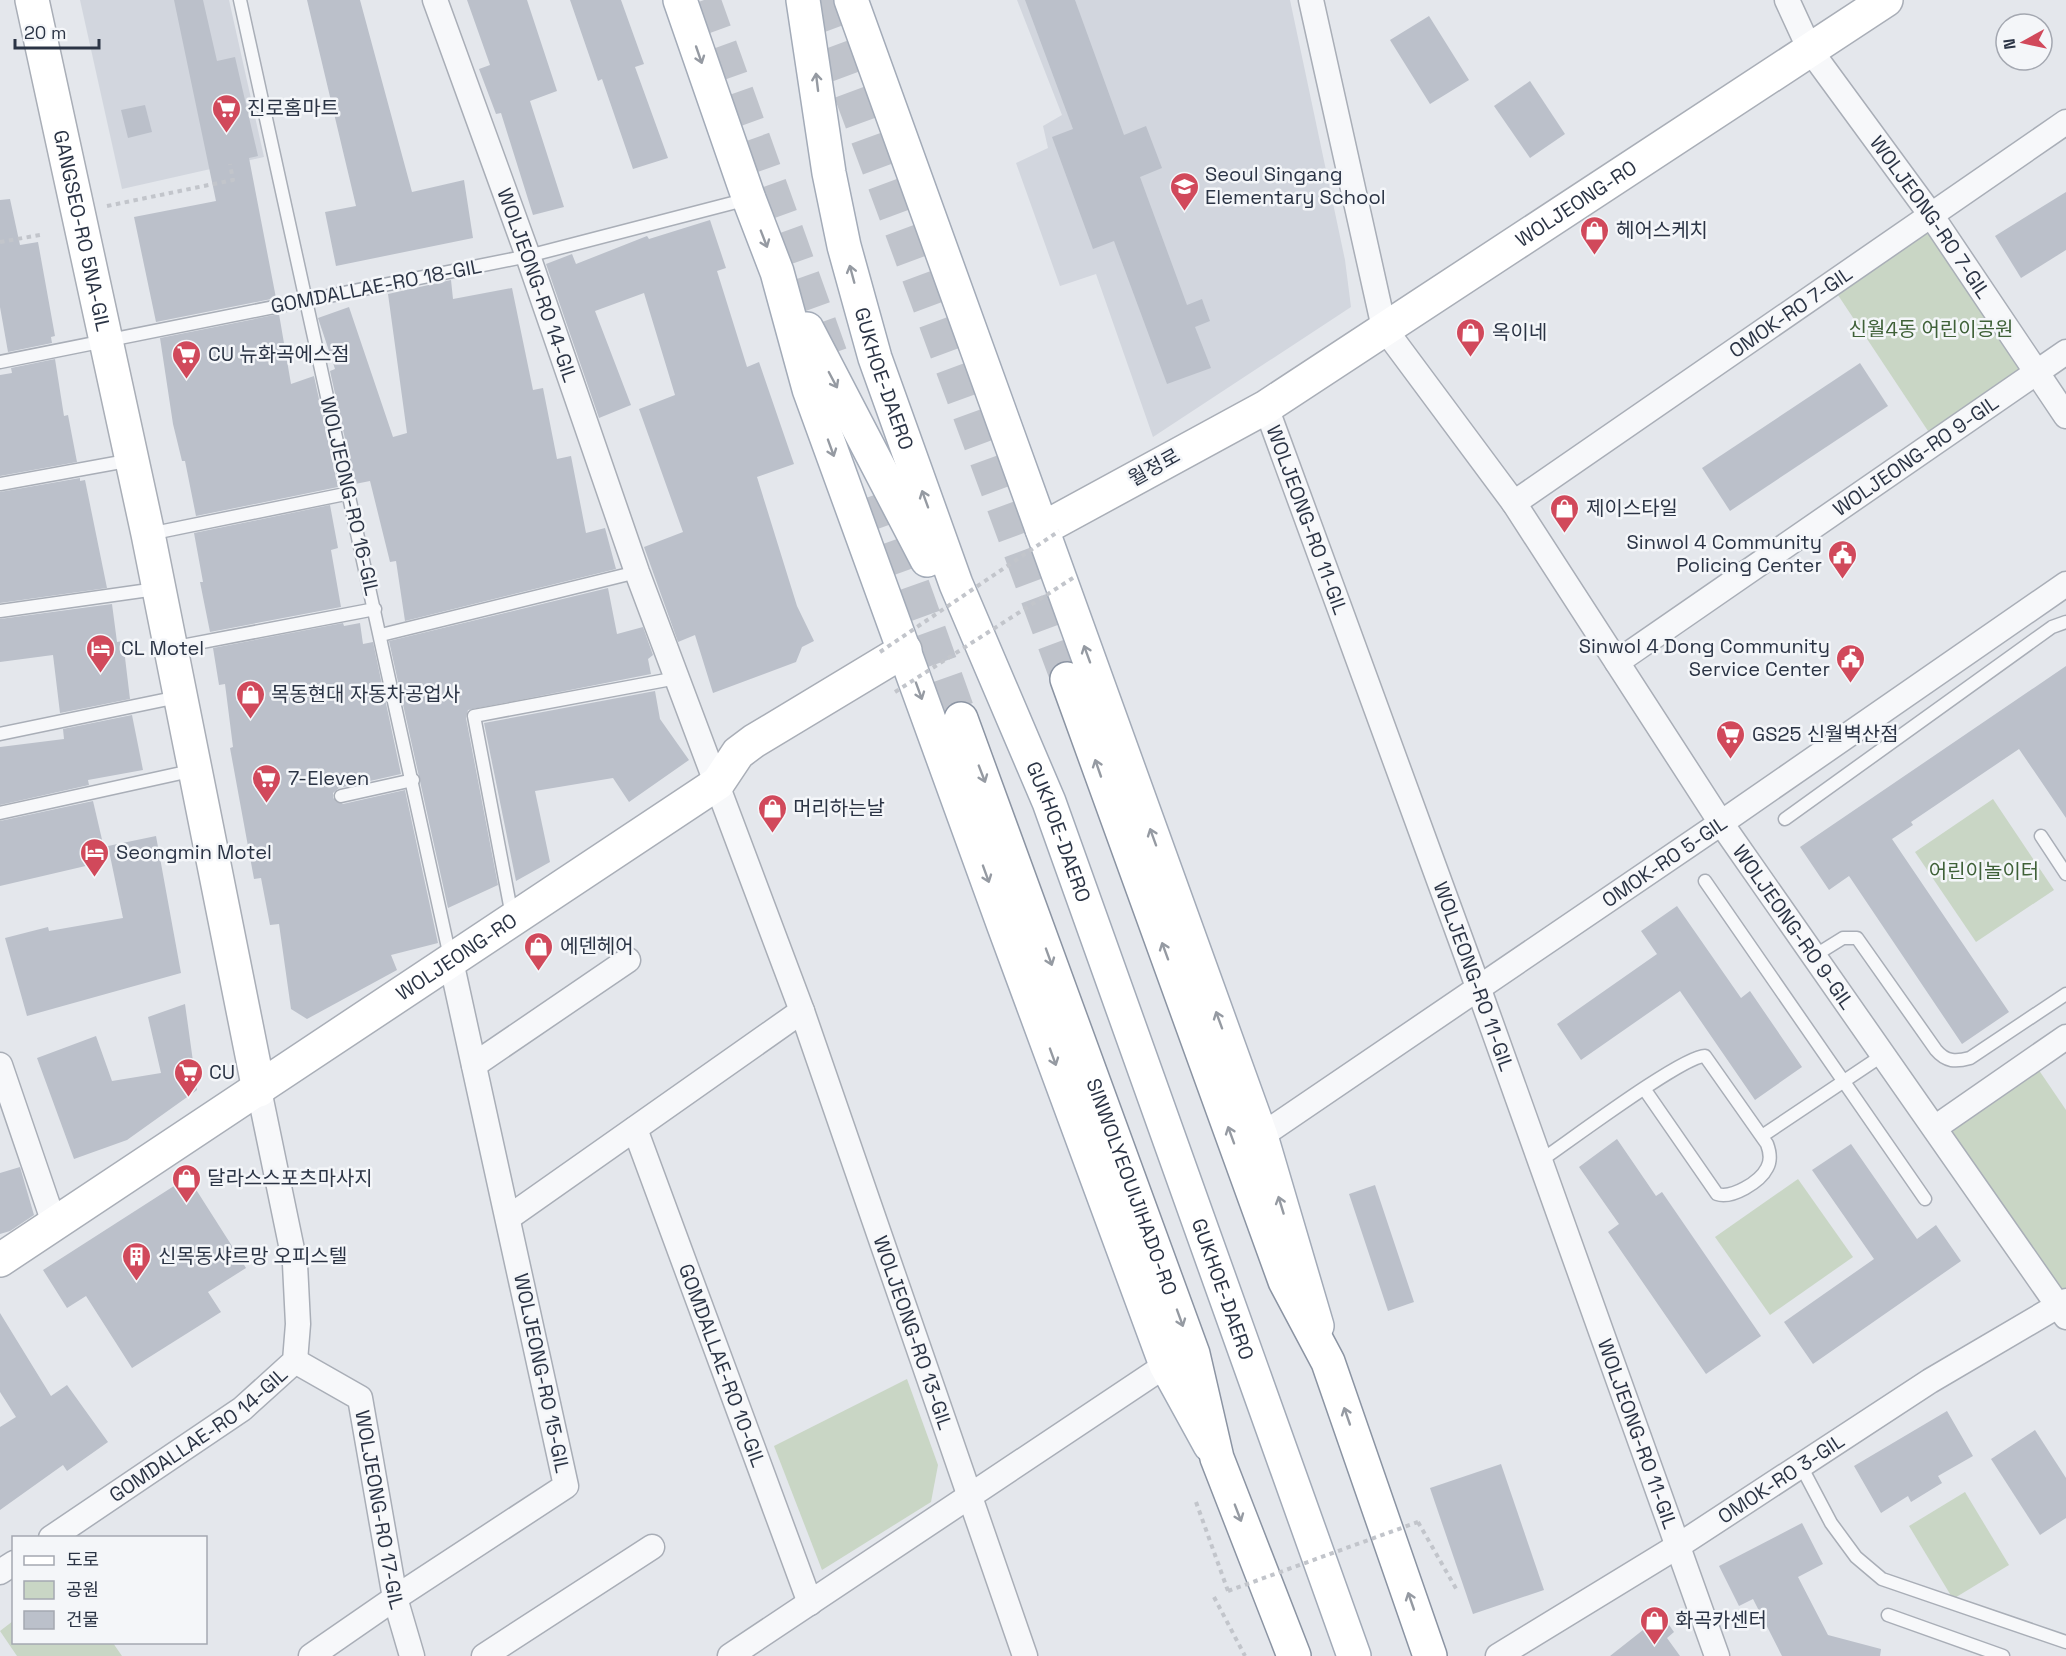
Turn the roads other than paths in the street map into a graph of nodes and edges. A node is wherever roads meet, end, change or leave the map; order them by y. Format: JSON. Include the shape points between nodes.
{"nodes":[{"id":1,"x":32,"y":0,"type":"edge"},
{"id":2,"x":240,"y":0,"type":"edge"},
{"id":3,"x":435,"y":0,"type":"edge"},
{"id":4,"x":680,"y":0,"type":"edge"},
{"id":5,"x":804,"y":0,"type":"edge"},
{"id":6,"x":852,"y":0,"type":"edge"},
{"id":7,"x":1311,"y":0,"type":"edge"},
{"id":8,"x":1787,"y":0,"type":"edge"},
{"id":9,"x":1886,"y":0,"type":"edge"},
{"id":10,"x":1810,"y":50,"type":"junction"},
{"id":11,"x":2066,"y":122,"type":"edge"},
{"id":12,"x":749,"y":199,"type":"junction"},
{"id":13,"x":1931,"y":215,"type":"junction"},
{"id":14,"x":528,"y":256,"type":"junction"},
{"id":15,"x":777,"y":272,"type":"junction"},
{"id":16,"x":305,"y":299,"type":"junction"},
{"id":17,"x":1384,"y":328,"type":"junction"},
{"id":18,"x":106,"y":340,"type":"junction"},
{"id":19,"x":2066,"y":352,"type":"edge"},
{"id":20,"x":0,"y":363,"type":"edge"},
{"id":21,"x":2036,"y":372,"type":"junction"},
{"id":22,"x":1266,"y":407,"type":"junction"},
{"id":23,"x":2066,"y":416,"type":"edge"},
{"id":24,"x":132,"y":460,"type":"junction"},
{"id":25,"x":0,"y":484,"type":"edge"},
{"id":26,"x":350,"y":493,"type":"junction"},
{"id":27,"x":1514,"y":503,"type":"junction"},
{"id":28,"x":1051,"y":530,"type":"junction"},
{"id":29,"x":148,"y":534,"type":"junction"},
{"id":30,"x":637,"y":572,"type":"junction"},
{"id":31,"x":2066,"y":584,"type":"edge"},
{"id":32,"x":157,"y":589,"type":"junction"},
{"id":33,"x":375,"y":609,"type":"junction"},
{"id":34,"x":0,"y":611,"type":"edge"},
{"id":35,"x":2066,"y":621,"type":"edge"},
{"id":36,"x":381,"y":635,"type":"junction"},
{"id":37,"x":170,"y":648,"type":"junction"},
{"id":38,"x":892,"y":651,"type":"junction"},
{"id":39,"x":1617,"y":662,"type":"junction"},
{"id":40,"x":676,"y":678,"type":"junction"},
{"id":41,"x":1067,"y":679,"type":"tunnel mouth"},
{"id":42,"x":180,"y":697,"type":"junction"},
{"id":43,"x":961,"y":719,"type":"tunnel mouth"},
{"id":44,"x":0,"y":734,"type":"edge"},
{"id":45,"x":197,"y":770,"type":"junction"},
{"id":46,"x":413,"y":780,"type":"junction"},
{"id":47,"x":718,"y":783,"type":"junction"},
{"id":48,"x":341,"y":796,"type":"dead end"},
{"id":49,"x":0,"y":813,"type":"edge"},
{"id":50,"x":1785,"y":819,"type":"dead end"},
{"id":51,"x":1721,"y":824,"type":"junction"},
{"id":52,"x":2041,"y":836,"type":"dead end"},
{"id":53,"x":2066,"y":874,"type":"edge"},
{"id":54,"x":1705,"y":881,"type":"dead end"},
{"id":55,"x":513,"y":917,"type":"junction"},
{"id":56,"x":1814,"y":956,"type":"junction"},
{"id":57,"x":628,"y":960,"type":"dead end"},
{"id":58,"x":451,"y":961,"type":"junction"},
{"id":59,"x":1478,"y":987,"type":"junction"},
{"id":60,"x":2066,"y":994,"type":"edge"},
{"id":61,"x":802,"y":1011,"type":"junction"},
{"id":62,"x":2066,"y":1037,"type":"edge"},
{"id":63,"x":1883,"y":1055,"type":"junction"},
{"id":64,"x":0,"y":1065,"type":"edge"},
{"id":65,"x":474,"y":1065,"type":"junction"},
{"id":66,"x":1844,"y":1082,"type":"junction"},
{"id":67,"x":259,"y":1090,"type":"junction"},
{"id":68,"x":1645,"y":1090,"type":"junction"},
{"id":69,"x":1936,"y":1127,"type":"junction"},
{"id":70,"x":635,"y":1129,"type":"junction"},
{"id":71,"x":1261,"y":1136,"type":"junction"},
{"id":72,"x":1762,"y":1136,"type":"junction"},
{"id":73,"x":1540,"y":1161,"type":"junction"},
{"id":74,"x":1925,"y":1199,"type":"dead end"},
{"id":75,"x":507,"y":1218,"type":"junction"},
{"id":76,"x":54,"y":1223,"type":"junction"},
{"id":77,"x":0,"y":1260,"type":"edge"},
{"id":78,"x":2064,"y":1308,"type":"edge"},
{"id":79,"x":295,"y":1361,"type":"junction"},
{"id":80,"x":1328,"y":1362,"type":"junction"},
{"id":81,"x":1166,"y":1365,"type":"junction"},
{"id":82,"x":1217,"y":1458,"type":"junction"},
{"id":83,"x":1801,"y":1466,"type":"junction"},
{"id":84,"x":970,"y":1496,"type":"junction"},
{"id":85,"x":54,"y":1536,"type":"edge"},
{"id":86,"x":1678,"y":1546,"type":"junction"},
{"id":87,"x":652,"y":1547,"type":"dead end"},
{"id":88,"x":395,"y":1598,"type":"junction"},
{"id":89,"x":810,"y":1603,"type":"junction"},
{"id":90,"x":1888,"y":1615,"type":"dead end"},
{"id":91,"x":2066,"y":1642,"type":"edge"},
{"id":92,"x":1988,"y":1654,"type":"edge"},
{"id":93,"x":311,"y":1656,"type":"edge"},
{"id":94,"x":412,"y":1656,"type":"edge"},
{"id":95,"x":484,"y":1656,"type":"edge"},
{"id":96,"x":730,"y":1656,"type":"edge"},
{"id":97,"x":1026,"y":1656,"type":"edge"},
{"id":98,"x":1294,"y":1656,"type":"edge"},
{"id":99,"x":1333,"y":1656,"type":"edge"},
{"id":100,"x":1354,"y":1656,"type":"edge"},
{"id":101,"x":1430,"y":1656,"type":"edge"},
{"id":102,"x":1498,"y":1656,"type":"edge"},
{"id":103,"x":1717,"y":1656,"type":"edge"},
{"id":104,"x":2003,"y":1656,"type":"edge"}],
"edges":[{"from":1,"to":18,"type":"main road","name":"GANGSEO-RO 5NA-GIL"},
{"from":2,"to":16,"type":"lane","name":"WOLJEONG-RO 16-GIL"},
{"from":3,"to":14,"type":"street","name":"WOLJEONG-RO 14-GIL"},
{"from":4,"to":12,"type":"main road","one_way":true},
{"from":100,"to":5,"type":"main road","name":"GUKHOE-DAERO","one_way":true,"via":[[1049,802],[956,584],[875,358],[844,246],[829,173]]},
{"from":6,"to":28,"type":"main road"},
{"from":7,"to":17,"type":"street"},
{"from":8,"to":10,"type":"street","name":"WOLJEONG-RO 7-GIL"},
{"from":9,"to":10,"type":"main road","name":"WOLJEONG-RO"},
{"from":10,"to":13,"type":"street","name":"WOLJEONG-RO 7-GIL"},
{"from":10,"to":17,"type":"main road","name":"WOLJEONG-RO"},
{"from":11,"to":13,"type":"street","name":"OMOK-RO 7-GIL"},
{"from":12,"to":14,"type":"lane","name":"GOMDALLAE-RO 18-GIL"},
{"from":12,"to":15,"type":"main road","one_way":true},
{"from":13,"to":21,"type":"street","name":"WOLJEONG-RO 7-GIL"},
{"from":13,"to":27,"type":"street","name":"OMOK-RO 7-GIL"},
{"from":14,"to":16,"type":"lane","name":"GOMDALLAE-RO 18-GIL"},
{"from":14,"to":30,"type":"street","name":"WOLJEONG-RO 14-GIL"},
{"from":15,"to":38,"type":"main road","one_way":true,"via":[[809,389]]},
{"from":15,"to":99,"type":"main road","name":"GUKHOE-DAERO","one_way":true,"via":[[917,537],[1021,777]]},
{"from":16,"to":18,"type":"lane","name":"GOMDALLAE-RO 18-GIL"},
{"from":16,"to":26,"type":"lane","name":"WOLJEONG-RO 16-GIL"},
{"from":17,"to":22,"type":"main road","name":"WOLJEONG-RO"},
{"from":17,"to":27,"type":"street","name":"WOLJEONG-RO 9-GIL"},
{"from":18,"to":20,"type":"lane","name":"GOMDALLAE-RO 18-GIL"},
{"from":18,"to":24,"type":"main road","name":"GANGSEO-RO 5NA-GIL"},
{"from":19,"to":21,"type":"street","name":"WOLJEONG-RO 9-GIL"},
{"from":21,"to":23,"type":"street","name":"WOLJEONG-RO 7-GIL"},
{"from":21,"to":39,"type":"street","name":"WOLJEONG-RO 9-GIL"},
{"from":22,"to":28,"type":"main road","name":"월정로"},
{"from":22,"to":59,"type":"street","name":"WOLJEONG-RO 11-GIL"},
{"from":24,"to":25,"type":"lane"},
{"from":24,"to":29,"type":"main road","name":"GANGSEO-RO 5NA-GIL"},
{"from":26,"to":29,"type":"lane"},
{"from":26,"to":33,"type":"lane","name":"WOLJEONG-RO 16-GIL"},
{"from":27,"to":39,"type":"street","name":"WOLJEONG-RO 9-GIL"},
{"from":71,"to":28,"type":"main road","one_way":true},
{"from":29,"to":32,"type":"main road","name":"GANGSEO-RO 5NA-GIL"},
{"from":30,"to":36,"type":"lane"},
{"from":30,"to":40,"type":"street","name":"WOLJEONG-RO 14-GIL"},
{"from":31,"to":51,"type":"street","name":"OMOK-RO 5-GIL"},
{"from":32,"to":34,"type":"lane"},
{"from":32,"to":37,"type":"main road","name":"GANGSEO-RO 5NA-GIL"},
{"from":33,"to":36,"type":"lane","name":"WOLJEONG-RO 16-GIL"},
{"from":33,"to":37,"type":"lane"},
{"from":35,"to":50,"type":"lane","via":[[2052,627]]},
{"from":36,"to":46,"type":"lane","name":"WOLJEONG-RO 16-GIL"},
{"from":37,"to":42,"type":"main road","name":"GANGSEO-RO 5NA-GIL"},
{"from":38,"to":47,"type":"main road","name":"WOLJEONG-RO","via":[[738,753]]},
{"from":38,"to":81,"type":"main road","one_way":true},
{"from":39,"to":51,"type":"street","name":"WOLJEONG-RO 9-GIL"},
{"from":40,"to":47,"type":"street","name":"WOLJEONG-RO 14-GIL"},
{"from":40,"to":55,"type":"lane","via":[[474,716]]},
{"from":80,"to":41,"type":"main road","one_way":true,"via":[[1285,1281]]},
{"from":42,"to":44,"type":"lane"},
{"from":42,"to":45,"type":"main road","name":"GANGSEO-RO 5NA-GIL"},
{"from":43,"to":82,"type":"main road","name":"SINWOLYEOUIJIHADO-RO","one_way":true,"via":[[1193,1354]]},
{"from":45,"to":49,"type":"lane"},
{"from":45,"to":67,"type":"main road","name":"GANGSEO-RO 5NA-GIL"},
{"from":46,"to":48,"type":"lane"},
{"from":46,"to":58,"type":"lane","name":"WOLJEONG-RO 16-GIL"},
{"from":47,"to":55,"type":"main road","name":"WOLJEONG-RO"},
{"from":47,"to":61,"type":"street","name":"WOLJEONG-RO 13-GIL"},
{"from":51,"to":56,"type":"street","name":"WOLJEONG-RO 9-GIL"},
{"from":51,"to":59,"type":"street","name":"OMOK-RO 5-GIL"},
{"from":52,"to":53,"type":"lane"},
{"from":54,"to":66,"type":"lane"},
{"from":55,"to":58,"type":"main road","name":"WOLJEONG-RO"},
{"from":56,"to":60,"type":"lane","via":[[1843,938],[1857,938],[1936,1050],[1954,1061],[1970,1058]]},
{"from":56,"to":63,"type":"street","name":"WOLJEONG-RO 9-GIL"},
{"from":57,"to":65,"type":"street"},
{"from":58,"to":65,"type":"street","name":"WOLJEONG-RO 15-GIL"},
{"from":58,"to":67,"type":"main road","name":"WOLJEONG-RO"},
{"from":59,"to":71,"type":"street","name":"OMOK-RO 5-GIL"},
{"from":59,"to":73,"type":"street","name":"WOLJEONG-RO 11-GIL"},
{"from":61,"to":70,"type":"street"},
{"from":61,"to":84,"type":"street","name":"WOLJEONG-RO 13-GIL"},
{"from":62,"to":69,"type":"street"},
{"from":63,"to":66,"type":"lane"},
{"from":63,"to":69,"type":"street","name":"WOLJEONG-RO 9-GIL"},
{"from":64,"to":76,"type":"street"},
{"from":65,"to":75,"type":"street","name":"WOLJEONG-RO 15-GIL"},
{"from":66,"to":72,"type":"lane"},
{"from":66,"to":74,"type":"lane"},
{"from":67,"to":76,"type":"main road","name":"WOLJEONG-RO"},
{"from":67,"to":79,"type":"street","name":"GOMDALLAE-RO 14-GIL","via":[[295,1264]]},
{"from":68,"to":72,"type":"lane","via":[[1690,1059],[1705,1056]]},
{"from":68,"to":72,"type":"lane","via":[[1717,1194],[1736,1192],[1766,1170],[1769,1151]]},
{"from":68,"to":73,"type":"lane"},
{"from":69,"to":78,"type":"street","name":"WOLJEONG-RO 9-GIL"},
{"from":70,"to":75,"type":"street"},
{"from":70,"to":89,"type":"street","name":"GOMDALLAE-RO 10-GIL"},
{"from":80,"to":71,"type":"main road","one_way":true},
{"from":73,"to":86,"type":"street","name":"WOLJEONG-RO 11-GIL"},
{"from":75,"to":88,"type":"street","name":"WOLJEONG-RO 15-GIL","via":[[566,1486]]},
{"from":76,"to":77,"type":"main road","name":"WOLJEONG-RO"},
{"from":78,"to":83,"type":"street","name":"OMOK-RO 3-GIL","via":[[1930,1381]]},
{"from":79,"to":85,"type":"street","name":"GOMDALLAE-RO 14-GIL","via":[[242,1409]]},
{"from":79,"to":88,"type":"street","name":"WOLJEONG-RO 17-GIL","via":[[360,1398]]},
{"from":101,"to":80,"type":"main road","one_way":true},
{"from":81,"to":82,"type":"main road"},
{"from":81,"to":84,"type":"street"},
{"from":82,"to":98,"type":"main road","name":"SINWOLYEOUIJIHADO-RO","one_way":true},
{"from":83,"to":86,"type":"street","name":"OMOK-RO 3-GIL"},
{"from":83,"to":91,"type":"lane","via":[[1836,1530],[1862,1563],[1882,1579]]},
{"from":84,"to":89,"type":"street"},
{"from":84,"to":97,"type":"street","name":"WOLJEONG-RO 13-GIL"},
{"from":86,"to":102,"type":"street","name":"OMOK-RO 3-GIL"},
{"from":86,"to":103,"type":"street","name":"WOLJEONG-RO 11-GIL"},
{"from":87,"to":95,"type":"street"},
{"from":88,"to":93,"type":"street","name":"WOLJEONG-RO 15-GIL"},
{"from":88,"to":94,"type":"street","name":"WOLJEONG-RO 17-GIL"},
{"from":89,"to":96,"type":"street"},
{"from":90,"to":92,"type":"lane"},
{"from":92,"to":104,"type":"lane"}]}
